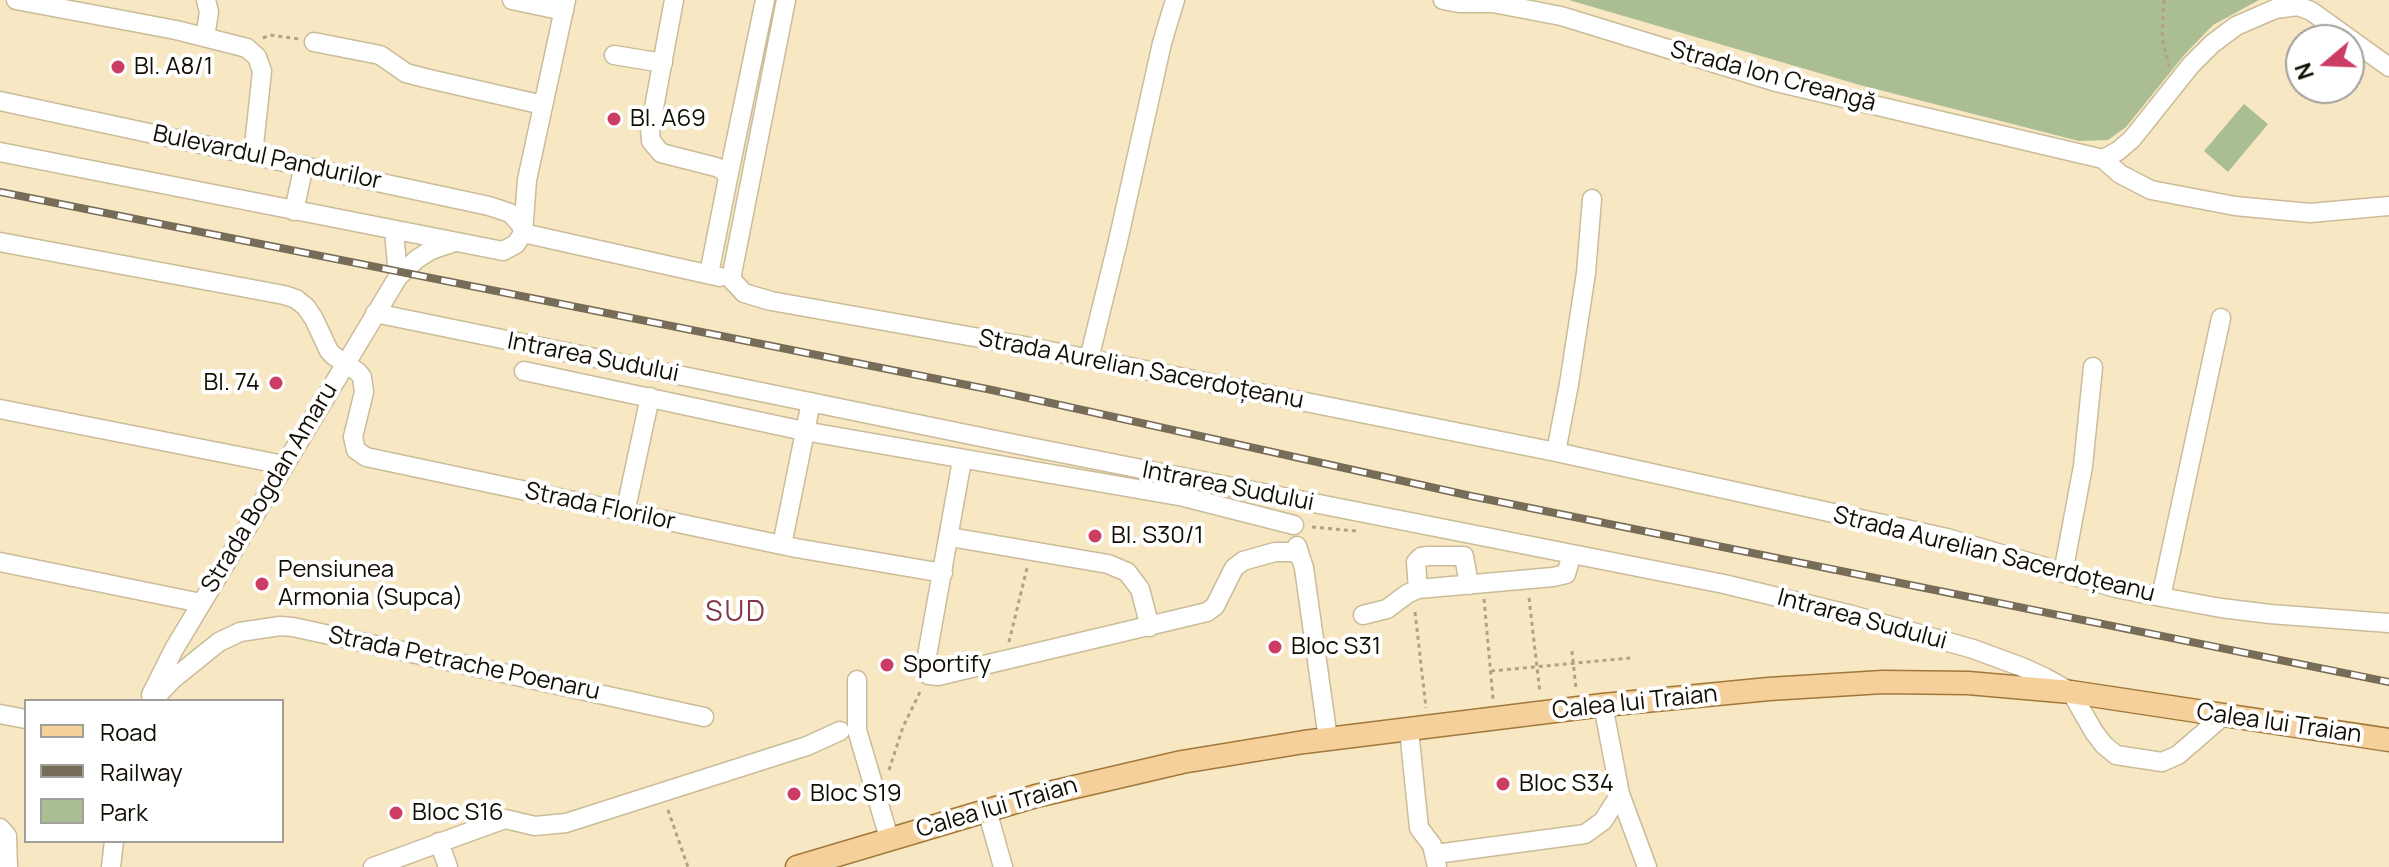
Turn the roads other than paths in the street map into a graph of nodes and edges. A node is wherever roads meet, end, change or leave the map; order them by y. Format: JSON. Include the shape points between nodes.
{"nodes":[{"id":1,"x":16,"y":0,"type":"edge"},
{"id":2,"x":206,"y":0,"type":"edge"},
{"id":3,"x":512,"y":0,"type":"edge"},
{"id":4,"x":674,"y":0,"type":"edge"},
{"id":5,"x":765,"y":0,"type":"edge"},
{"id":6,"x":786,"y":0,"type":"edge"},
{"id":7,"x":1175,"y":0,"type":"edge"},
{"id":8,"x":1443,"y":0,"type":"edge"},
{"id":9,"x":565,"y":6,"type":"edge"},
{"id":10,"x":205,"y":37,"type":"junction"},
{"id":11,"x":314,"y":42,"type":"road end"},
{"id":12,"x":614,"y":55,"type":"dead end"},
{"id":13,"x":663,"y":63,"type":"junction"},
{"id":14,"x":2389,"y":67,"type":"edge"},
{"id":15,"x":0,"y":101,"type":"edge"},
{"id":16,"x":543,"y":105,"type":"junction"},
{"id":17,"x":0,"y":152,"type":"edge"},
{"id":18,"x":253,"y":155,"type":"junction"},
{"id":19,"x":2103,"y":159,"type":"junction"},
{"id":20,"x":304,"y":165,"type":"junction"},
{"id":21,"x":728,"y":178,"type":"junction"},
{"id":22,"x":1592,"y":199,"type":"dead end"},
{"id":23,"x":2389,"y":206,"type":"edge"},
{"id":24,"x":294,"y":211,"type":"junction"},
{"id":25,"x":394,"y":231,"type":"junction"},
{"id":26,"x":523,"y":233,"type":"junction"},
{"id":27,"x":0,"y":242,"type":"edge"},
{"id":28,"x":453,"y":242,"type":"junction"},
{"id":29,"x":709,"y":274,"type":"junction"},
{"id":30,"x":398,"y":277,"type":"junction"},
{"id":31,"x":731,"y":279,"type":"junction"},
{"id":32,"x":375,"y":313,"type":"junction"},
{"id":33,"x":2221,"y":318,"type":"dead end"},
{"id":34,"x":1089,"y":359,"type":"junction"},
{"id":35,"x":345,"y":364,"type":"junction"},
{"id":36,"x":2093,"y":367,"type":"dead end"},
{"id":37,"x":524,"y":371,"type":"dead end"},
{"id":38,"x":650,"y":397,"type":"junction"},
{"id":39,"x":811,"y":402,"type":"junction"},
{"id":40,"x":0,"y":409,"type":"edge"},
{"id":41,"x":804,"y":431,"type":"junction"},
{"id":42,"x":1556,"y":452,"type":"junction"},
{"id":43,"x":962,"y":460,"type":"junction"},
{"id":44,"x":284,"y":465,"type":"junction"},
{"id":45,"x":1294,"y":500,"type":"junction"},
{"id":46,"x":625,"y":513,"type":"junction"},
{"id":47,"x":1294,"y":525,"type":"junction"},
{"id":48,"x":950,"y":537,"type":"junction"},
{"id":49,"x":782,"y":545,"type":"junction"},
{"id":50,"x":1572,"y":554,"type":"junction"},
{"id":51,"x":1299,"y":555,"type":"junction"},
{"id":52,"x":0,"y":562,"type":"edge"},
{"id":53,"x":943,"y":573,"type":"junction"},
{"id":54,"x":2063,"y":573,"type":"junction"},
{"id":55,"x":1476,"y":584,"type":"junction"},
{"id":56,"x":1415,"y":590,"type":"junction"},
{"id":57,"x":2161,"y":597,"type":"junction"},
{"id":58,"x":201,"y":603,"type":"junction"},
{"id":59,"x":1363,"y":615,"type":"dead end"},
{"id":60,"x":2389,"y":623,"type":"edge"},
{"id":61,"x":1150,"y":627,"type":"junction"},
{"id":62,"x":857,"y":680,"type":"dead end"},
{"id":63,"x":2071,"y":692,"type":"junction"},
{"id":64,"x":151,"y":699,"type":"edge"},
{"id":65,"x":152,"y":699,"type":"edge"},
{"id":66,"x":1603,"y":705,"type":"junction"},
{"id":67,"x":0,"y":714,"type":"edge"},
{"id":68,"x":2223,"y":716,"type":"junction"},
{"id":69,"x":704,"y":717,"type":"dead end"},
{"id":70,"x":24,"y":719,"type":"edge"},
{"id":71,"x":1418,"y":728,"type":"junction"},
{"id":72,"x":840,"y":731,"type":"dead end"},
{"id":73,"x":1328,"y":739,"type":"junction"},
{"id":74,"x":2389,"y":740,"type":"edge"},
{"id":75,"x":1620,"y":794,"type":"junction"},
{"id":76,"x":987,"y":810,"type":"junction"},
{"id":77,"x":0,"y":828,"type":"edge"},
{"id":78,"x":889,"y":838,"type":"junction"},
{"id":79,"x":439,"y":842,"type":"junction"},
{"id":80,"x":114,"y":843,"type":"edge"},
{"id":81,"x":1436,"y":860,"type":"edge"},
{"id":82,"x":8,"y":867,"type":"edge"},
{"id":83,"x":111,"y":867,"type":"edge"},
{"id":84,"x":373,"y":867,"type":"edge"},
{"id":85,"x":448,"y":867,"type":"edge"},
{"id":86,"x":798,"y":867,"type":"edge"},
{"id":87,"x":1003,"y":867,"type":"edge"},
{"id":88,"x":1647,"y":867,"type":"edge"}],
"edges":[{"from":1,"to":10,"type":"street"},
{"from":2,"to":10,"type":"street"},
{"from":3,"to":9,"type":"street"},
{"from":4,"to":13,"type":"street"},
{"from":5,"to":21,"type":"street"},
{"from":6,"to":31,"type":"street"},
{"from":7,"to":34,"type":"street"},
{"from":8,"to":19,"type":"street","name":"Strada Ion Creangă","via":[[1550,14],[1776,82]]},
{"from":9,"to":16,"type":"street"},
{"from":10,"to":18,"type":"street","via":[[247,48],[257,57],[262,71]]},
{"from":11,"to":16,"type":"street","via":[[380,55],[406,73]]},
{"from":12,"to":13,"type":"street"},
{"from":13,"to":21,"type":"street","via":[[651,141],[661,153],[716,167]]},
{"from":14,"to":19,"type":"street","via":[[2311,11],[2285,6],[2236,26],[2212,44],[2132,139]]},
{"from":15,"to":18,"type":"street","name":"Bulevardul Pandurilor"},
{"from":16,"to":26,"type":"street","via":[[527,180]]},
{"from":17,"to":24,"type":"street","name":"Bulevardul Pandurilor"},
{"from":18,"to":20,"type":"street","name":"Bulevardul Pandurilor"},
{"from":19,"to":23,"type":"street","name":"Strada Ion Creangă","via":[[2151,190],[2235,206],[2310,213]]},
{"from":20,"to":24,"type":"street"},
{"from":20,"to":26,"type":"street","name":"Bulevardul Pandurilor","via":[[500,209],[516,219]]},
{"from":21,"to":29,"type":"street"},
{"from":22,"to":42,"type":"street","via":[[1584,287]]},
{"from":24,"to":25,"type":"street","name":"Bulevardul Pandurilor"},
{"from":25,"to":28,"type":"street","name":"Bulevardul Pandurilor"},
{"from":25,"to":30,"type":"street"},
{"from":26,"to":28,"type":"street","name":"Bulevardul Pandurilor","via":[[503,251]]},
{"from":26,"to":29,"type":"street","name":"Bulevardul Pandurilor"},
{"from":27,"to":35,"type":"street","via":[[296,299],[314,319],[329,351]]},
{"from":28,"to":30,"type":"street","name":"Strada Bogdan Amaru","via":[[431,250]]},
{"from":29,"to":31,"type":"street","name":"Bulevardul Pandurilor"},
{"from":30,"to":32,"type":"street","name":"Strada Bogdan Amaru"},
{"from":31,"to":34,"type":"street","name":"Strada Aurelian Sacerdoțeanu","via":[[744,293],[771,301]]},
{"from":32,"to":35,"type":"street","name":"Strada Bogdan Amaru"},
{"from":32,"to":39,"type":"street","name":"Intrarea Sudului"},
{"from":33,"to":57,"type":"street"},
{"from":34,"to":42,"type":"street","name":"Strada Aurelian Sacerdoțeanu"},
{"from":35,"to":44,"type":"street","name":"Strada Bogdan Amaru"},
{"from":35,"to":46,"type":"street","name":"Strada Florilor","via":[[358,372],[364,385],[353,437],[361,454]]},
{"from":36,"to":54,"type":"street","via":[[2083,466]]},
{"from":37,"to":38,"type":"street"},
{"from":38,"to":41,"type":"street"},
{"from":38,"to":46,"type":"street"},
{"from":39,"to":41,"type":"street"},
{"from":39,"to":45,"type":"street","name":"Intrarea Sudului"},
{"from":40,"to":44,"type":"street"},
{"from":41,"to":43,"type":"street"},
{"from":41,"to":49,"type":"street"},
{"from":42,"to":54,"type":"street","name":"Strada Aurelian Sacerdoțeanu","via":[[1947,538]]},
{"from":43,"to":47,"type":"street","via":[[1184,497]]},
{"from":43,"to":48,"type":"street"},
{"from":44,"to":58,"type":"street","name":"Strada Bogdan Amaru"},
{"from":45,"to":47,"type":"street"},
{"from":45,"to":50,"type":"street","name":"Intrarea Sudului"},
{"from":46,"to":49,"type":"street","name":"Strada Florilor"},
{"from":47,"to":51,"type":"street"},
{"from":48,"to":53,"type":"street"},
{"from":48,"to":61,"type":"street","via":[[1108,564],[1127,572],[1140,589]]},
{"from":49,"to":53,"type":"street","name":"Strada Florilor"},
{"from":50,"to":55,"type":"street","via":[[1566,574]]},
{"from":50,"to":63,"type":"street","name":"Intrarea Sudului","via":[[1724,584],[1973,649]]},
{"from":51,"to":61,"type":"street","via":[[1275,552],[1243,561],[1207,612]]},
{"from":51,"to":73,"type":"street"},
{"from":52,"to":58,"type":"street"},
{"from":53,"to":61,"type":"street","via":[[925,667],[929,675]]},
{"from":54,"to":57,"type":"street","name":"Strada Aurelian Sacerdoțeanu"},
{"from":55,"to":56,"type":"street"},
{"from":55,"to":56,"type":"street","via":[[1464,556],[1428,556],[1416,562]]},
{"from":56,"to":59,"type":"street","via":[[1387,609]]},
{"from":57,"to":60,"type":"street","name":"Strada Aurelian Sacerdoțeanu","via":[[2258,613]]},
{"from":58,"to":64,"type":"street","name":"Strada Bogdan Amaru"},
{"from":62,"to":78,"type":"street","name":"Calea lui Traian","via":[[857,730]]},
{"from":63,"to":66,"type":"main road","name":"Calea lui Traian","via":[[1883,682]]},
{"from":63,"to":68,"type":"main road","name":"Calea lui Traian"},
{"from":63,"to":68,"type":"street","via":[[2104,745],[2116,755],[2140,759],[2162,762],[2178,755]]},
{"from":65,"to":69,"type":"street","name":"Strada Petrache Poenaru","via":[[219,642],[240,632],[280,626]]},
{"from":66,"to":71,"type":"main road","name":"Calea lui Traian"},
{"from":66,"to":75,"type":"street"},
{"from":67,"to":70,"type":"street"},
{"from":68,"to":74,"type":"main road","name":"Calea lui Traian"},
{"from":71,"to":73,"type":"main road","name":"Calea lui Traian"},
{"from":71,"to":81,"type":"street","via":[[1419,828]]},
{"from":72,"to":79,"type":"street","via":[[663,794],[549,826],[505,819]]},
{"from":73,"to":76,"type":"main road","name":"Calea lui Traian","via":[[1182,762]]},
{"from":75,"to":81,"type":"street","via":[[1603,821],[1585,834]]},
{"from":75,"to":88,"type":"street"},
{"from":76,"to":78,"type":"main road","name":"Calea lui Traian"},
{"from":76,"to":87,"type":"street"},
{"from":77,"to":82,"type":"street","via":[[7,836]]},
{"from":78,"to":86,"type":"main road","name":"Calea lui Traian"},
{"from":79,"to":84,"type":"street"},
{"from":79,"to":85,"type":"street"},
{"from":80,"to":83,"type":"street"}]}
